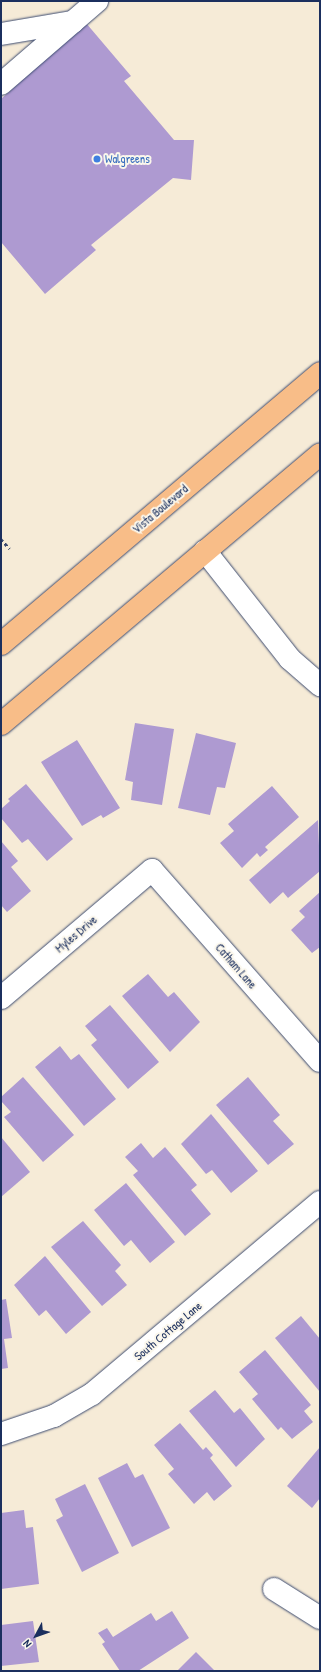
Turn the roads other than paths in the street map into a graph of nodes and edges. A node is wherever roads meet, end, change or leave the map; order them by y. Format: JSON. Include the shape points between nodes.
{"nodes":[{"id":1,"x":97,"y":1,"type":"edge"},
{"id":2,"x":73,"y":22,"type":"junction"},
{"id":3,"x":1,"y":34,"type":"edge"},
{"id":4,"x":1,"y":84,"type":"edge"},
{"id":5,"x":320,"y":373,"type":"edge"},
{"id":6,"x":320,"y":454,"type":"edge"},
{"id":7,"x":205,"y":552,"type":"junction"},
{"id":8,"x":1,"y":644,"type":"edge"},
{"id":9,"x":320,"y":684,"type":"edge"},
{"id":10,"x":1,"y":724,"type":"edge"},
{"id":11,"x":152,"y":870,"type":"joint"},
{"id":12,"x":1,"y":998,"type":"edge"},
{"id":13,"x":320,"y":1061,"type":"edge"},
{"id":14,"x":320,"y":1202,"type":"edge"},
{"id":15,"x":1,"y":1434,"type":"edge"},
{"id":16,"x":274,"y":1589,"type":"dead end"},
{"id":17,"x":320,"y":1618,"type":"edge"}],
"edges":[{"from":1,"to":2,"type":"street"},
{"from":2,"to":3,"type":"street"},
{"from":2,"to":4,"type":"street"},
{"from":5,"to":8,"type":"main road","name":"Vista Boulevard"},
{"from":6,"to":7,"type":"main road"},
{"from":7,"to":9,"type":"street","via":[[290,659]]},
{"from":7,"to":10,"type":"main road"},
{"from":11,"to":12,"type":"street","name":"Myles Drive"},
{"from":11,"to":13,"type":"street","name":"Catham Lane"},
{"from":14,"to":15,"type":"street","name":"South Cottage Lane","via":[[92,1394],[54,1416]]},
{"from":16,"to":17,"type":"street"}]}
